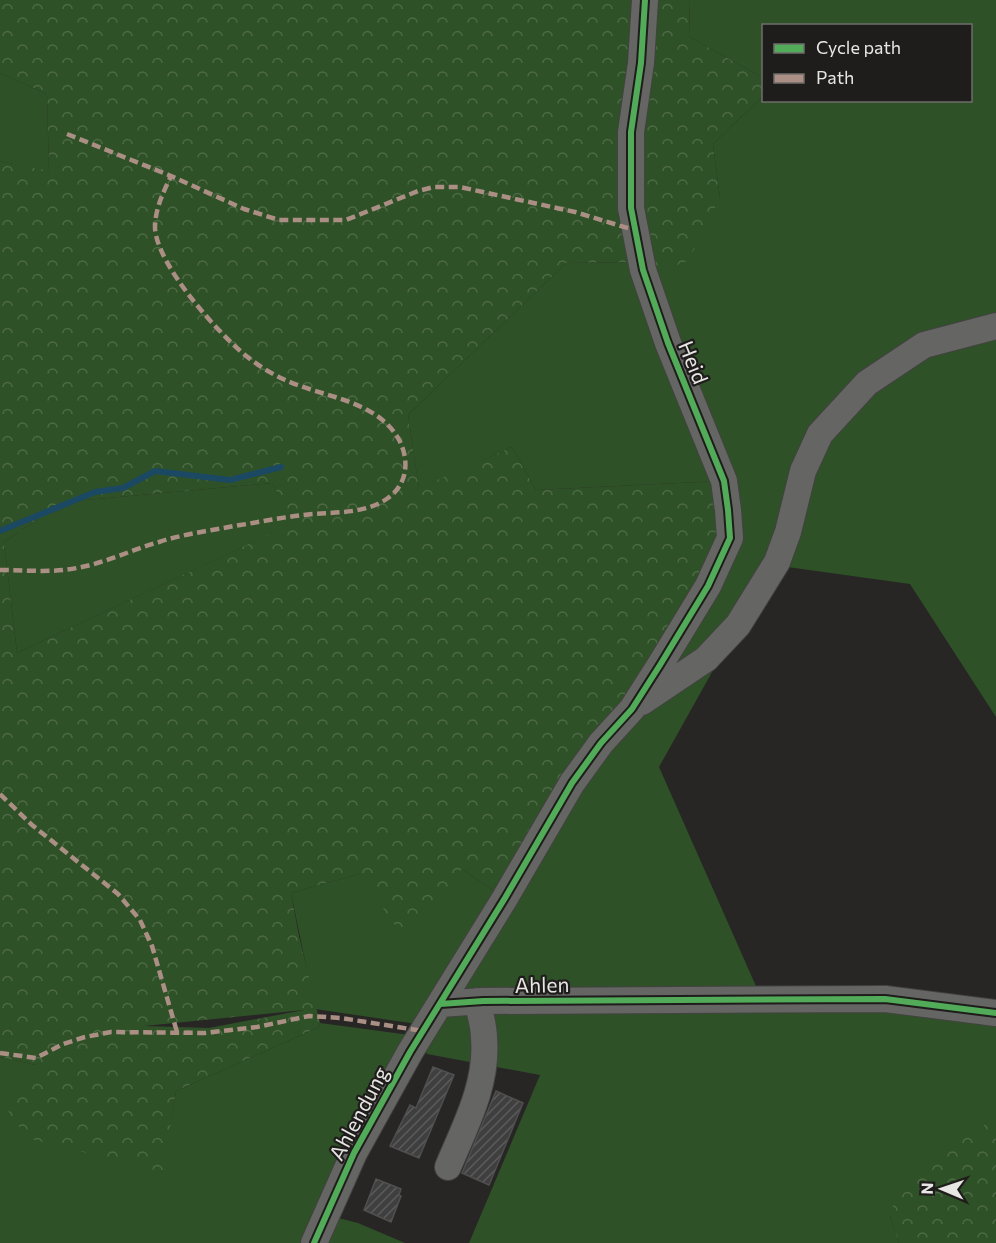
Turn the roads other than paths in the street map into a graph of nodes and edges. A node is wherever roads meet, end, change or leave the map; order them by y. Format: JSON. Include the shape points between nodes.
{"nodes":[{"id":1,"x":645,"y":0,"type":"edge"},
{"id":2,"x":996,"y":326,"type":"edge"},
{"id":3,"x":632,"y":709,"type":"junction"},
{"id":4,"x":477,"y":1001,"type":"junction"},
{"id":5,"x":440,"y":1004,"type":"junction"},
{"id":6,"x":996,"y":1013,"type":"edge"},
{"id":7,"x":448,"y":1167,"type":"dead end"},
{"id":8,"x":314,"y":1243,"type":"edge"}],
"edges":[{"from":1,"to":3,"type":"street","name":"Heid","via":[[631,132],[632,219],[668,343],[724,481],[730,538],[708,586]]},
{"from":2,"to":3,"type":"street","via":[[924,345],[867,383],[820,434],[803,471],[777,562],[738,625],[706,658]]},
{"from":3,"to":5,"type":"street","via":[[572,783]]},
{"from":4,"to":5,"type":"street","name":"Ahlen"},
{"from":4,"to":6,"type":"street","name":"Ahlen","via":[[885,999]]},
{"from":4,"to":7,"type":"street","via":[[484,1037],[483,1073]]},
{"from":5,"to":8,"type":"street","name":"Ahlendung","via":[[359,1144]]}]}
